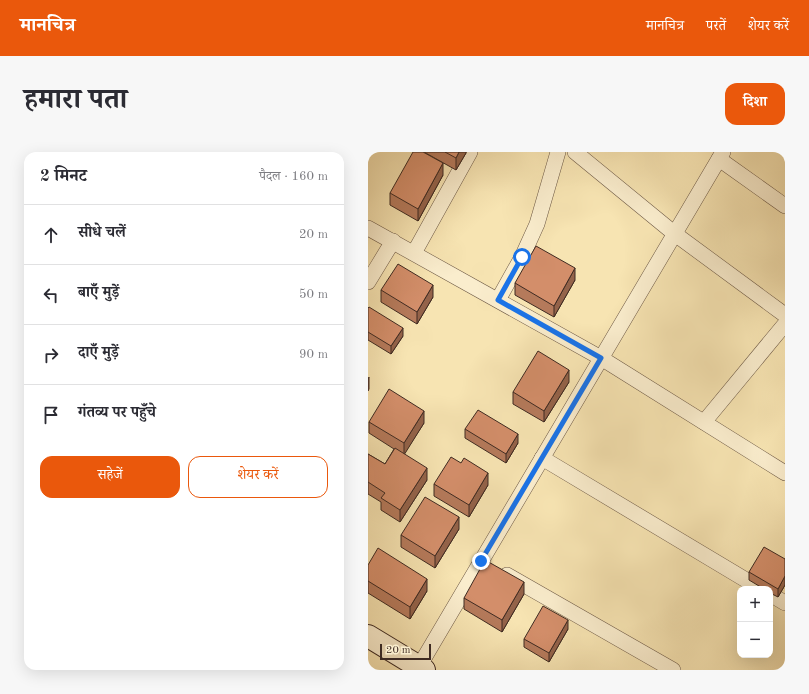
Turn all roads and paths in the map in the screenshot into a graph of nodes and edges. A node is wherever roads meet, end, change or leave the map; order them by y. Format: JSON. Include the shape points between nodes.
{"nodes":[{"id":1,"x":470,"y":152,"type":"edge"},
{"id":2,"x":558,"y":152,"type":"edge"},
{"id":3,"x":575,"y":152,"type":"edge"},
{"id":4,"x":721,"y":156,"type":"edge"},
{"id":5,"x":785,"y":206,"type":"edge"},
{"id":6,"x":368,"y":228,"type":"edge"},
{"id":7,"x":675,"y":234,"type":"junction"},
{"id":8,"x":393,"y":241,"type":"junction"},
{"id":9,"x":414,"y":253,"type":"junction"},
{"id":10,"x":368,"y":282,"type":"edge"},
{"id":11,"x":498,"y":300,"type":"junction"},
{"id":12,"x":785,"y":315,"type":"edge"},
{"id":13,"x":785,"y":324,"type":"edge"},
{"id":14,"x":601,"y":358,"type":"junction"},
{"id":15,"x":704,"y":422,"type":"junction"},
{"id":16,"x":542,"y":458,"type":"junction"},
{"id":17,"x":785,"y":473,"type":"edge"},
{"id":18,"x":481,"y":561,"type":"junction"},
{"id":19,"x":756,"y":586,"type":"edge"},
{"id":20,"x":773,"y":596,"type":"edge"},
{"id":21,"x":785,"y":603,"type":"edge"},
{"id":22,"x":368,"y":636,"type":"edge"},
{"id":23,"x":420,"y":669,"type":"edge"},
{"id":24,"x":673,"y":670,"type":"edge"}],
"edges":[{"from":1,"to":9,"type":"street"},
{"from":2,"to":11,"type":"street","via":[[537,224]]},
{"from":3,"to":7,"type":"street"},
{"from":4,"to":5,"type":"street"},
{"from":4,"to":7,"type":"street"},
{"from":6,"to":8,"type":"street"},
{"from":7,"to":12,"type":"street"},
{"from":7,"to":14,"type":"street"},
{"from":8,"to":9,"type":"street"},
{"from":8,"to":10,"type":"street"},
{"from":9,"to":11,"type":"street"},
{"from":11,"to":14,"type":"street"},
{"from":13,"to":15,"type":"street"},
{"from":14,"to":15,"type":"street"},
{"from":14,"to":16,"type":"street"},
{"from":15,"to":17,"type":"street"},
{"from":16,"to":18,"type":"street"},
{"from":16,"to":19,"type":"street"},
{"from":18,"to":23,"type":"street"},
{"from":18,"to":24,"type":"street"},
{"from":20,"to":21,"type":"street"},
{"from":22,"to":23,"type":"street"}]}
